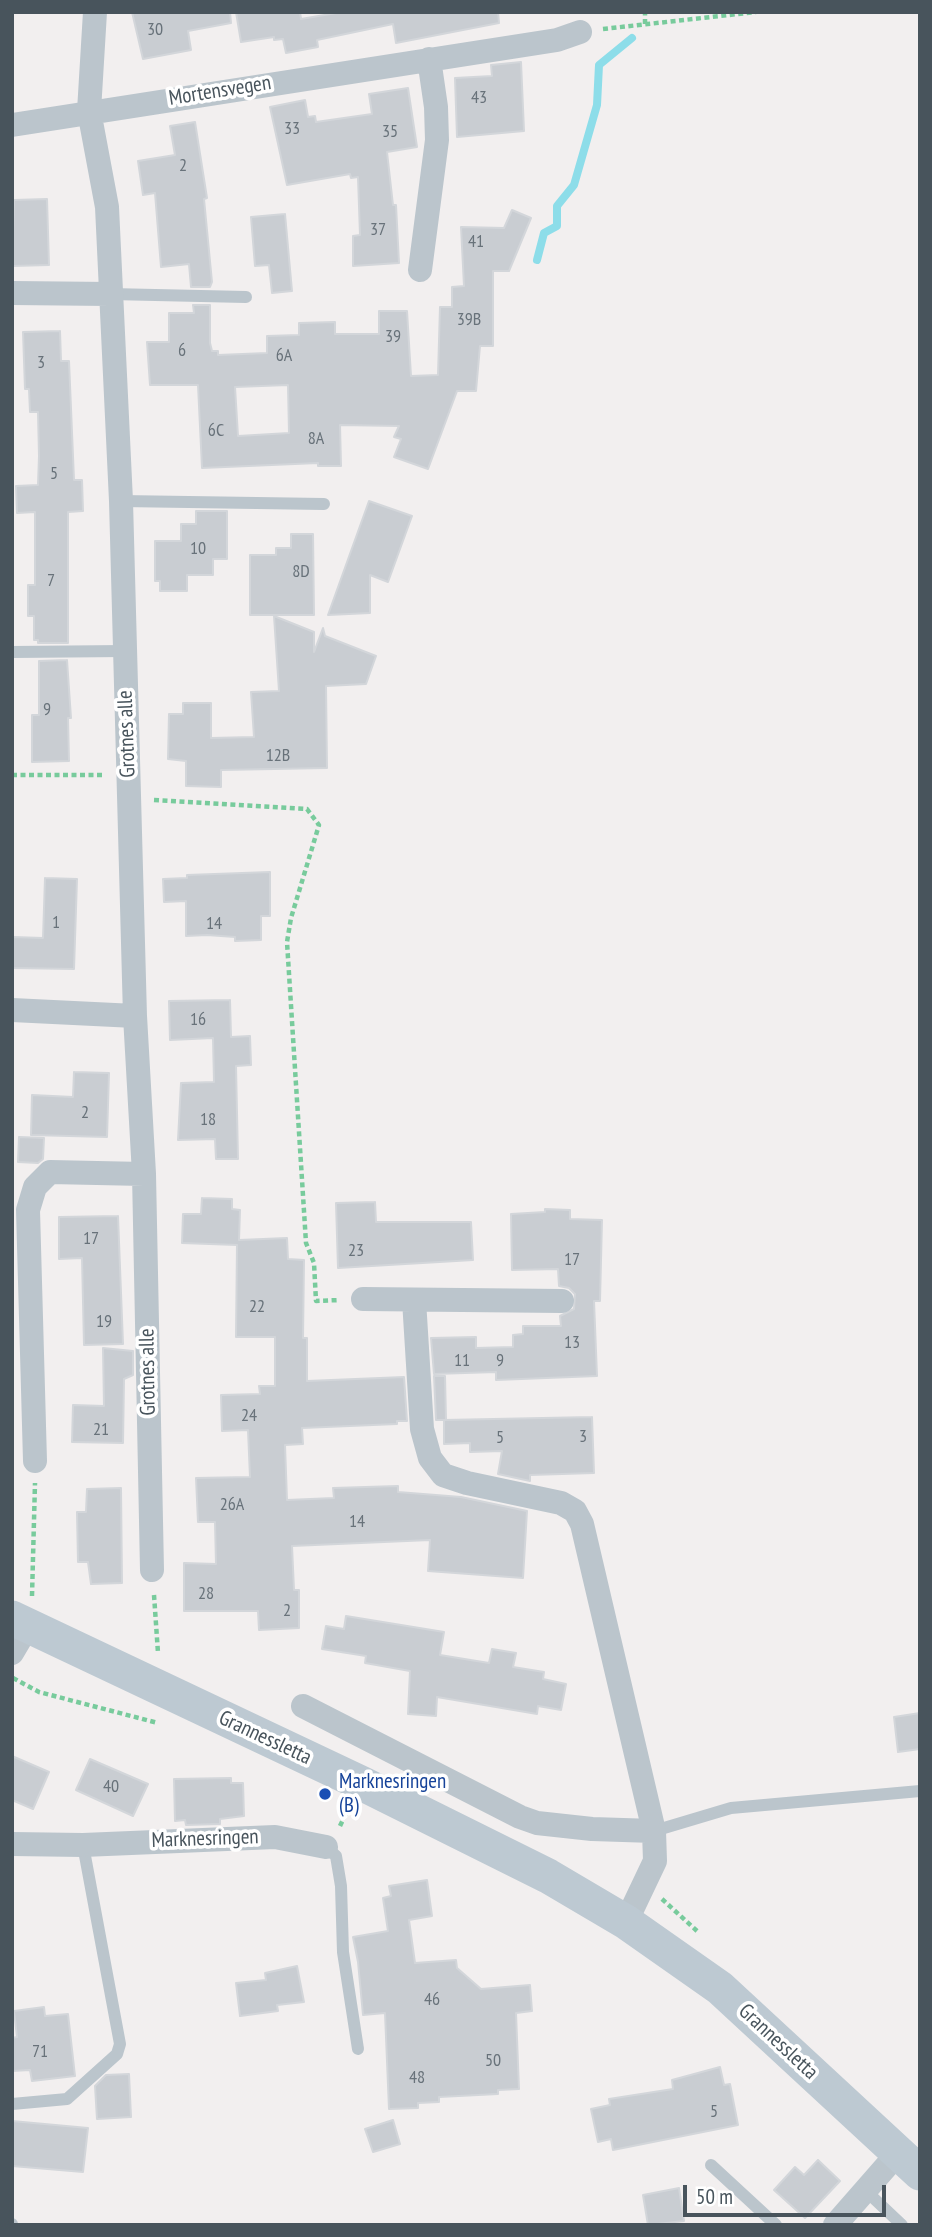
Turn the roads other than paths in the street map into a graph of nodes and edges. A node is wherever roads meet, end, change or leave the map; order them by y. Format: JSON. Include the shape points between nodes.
{"nodes":[{"id":1,"x":95,"y":12,"type":"edge"},
{"id":2,"x":580,"y":32,"type":"road end"},
{"id":3,"x":429,"y":60,"type":"junction"},
{"id":4,"x":89,"y":111,"type":"junction"},
{"id":5,"x":12,"y":125,"type":"edge"},
{"id":6,"x":419,"y":270,"type":"dead end"},
{"id":7,"x":12,"y":293,"type":"edge"},
{"id":8,"x":110,"y":293,"type":"junction"},
{"id":9,"x":246,"y":297,"type":"dead end"},
{"id":10,"x":121,"y":501,"type":"junction"},
{"id":11,"x":324,"y":504,"type":"dead end"},
{"id":12,"x":125,"y":651,"type":"junction"},
{"id":13,"x":12,"y":652,"type":"edge"},
{"id":14,"x":12,"y":1010,"type":"edge"},
{"id":15,"x":135,"y":1016,"type":"junction"},
{"id":16,"x":144,"y":1174,"type":"junction"},
{"id":17,"x":363,"y":1299,"type":"road end"},
{"id":18,"x":414,"y":1300,"type":"junction"},
{"id":19,"x":562,"y":1301,"type":"dead end"},
{"id":20,"x":35,"y":1461,"type":"road end"},
{"id":21,"x":152,"y":1570,"type":"road end"},
{"id":22,"x":21,"y":1625,"type":"edge"},
{"id":23,"x":303,"y":1706,"type":"dead end"},
{"id":24,"x":920,"y":1791,"type":"edge"},
{"id":25,"x":654,"y":1831,"type":"junction"},
{"id":26,"x":12,"y":1844,"type":"edge"},
{"id":27,"x":83,"y":1845,"type":"junction"},
{"id":28,"x":326,"y":1847,"type":"joint"},
{"id":29,"x":626,"y":1922,"type":"junction"},
{"id":30,"x":358,"y":2049,"type":"dead end"},
{"id":31,"x":12,"y":2104,"type":"edge"},
{"id":32,"x":909,"y":2163,"type":"edge"},
{"id":33,"x":711,"y":2165,"type":"dead end"},
{"id":34,"x":865,"y":2190,"type":"junction"},
{"id":35,"x":776,"y":2225,"type":"edge"},
{"id":36,"x":835,"y":2225,"type":"edge"},
{"id":37,"x":902,"y":2225,"type":"edge"}],
"edges":[{"from":1,"to":4,"type":"street","name":"Grotnes alle"},
{"from":2,"to":3,"type":"street","name":"Mortensvegen","via":[[557,40]]},
{"from":3,"to":4,"type":"street","name":"Mortensvegen"},
{"from":3,"to":6,"type":"street","via":[[437,140]]},
{"from":4,"to":5,"type":"street","name":"Mortensvegen"},
{"from":4,"to":8,"type":"street","name":"Grotnes alle","via":[[107,208]]},
{"from":7,"to":8,"type":"street"},
{"from":8,"to":9,"type":"lane"},
{"from":8,"to":10,"type":"street","name":"Grotnes alle"},
{"from":10,"to":11,"type":"lane"},
{"from":10,"to":12,"type":"street","name":"Grotnes alle"},
{"from":12,"to":13,"type":"lane"},
{"from":12,"to":15,"type":"street","name":"Grotnes alle"},
{"from":14,"to":15,"type":"street"},
{"from":15,"to":16,"type":"street","name":"Grotnes alle"},
{"from":16,"to":20,"type":"street","via":[[50,1172],[35,1187],[28,1210]]},
{"from":16,"to":21,"type":"street","name":"Grotnes alle"},
{"from":17,"to":18,"type":"street"},
{"from":18,"to":19,"type":"street"},
{"from":18,"to":25,"type":"street","via":[[422,1429],[430,1458],[443,1475],[561,1503],[575,1511],[582,1524]]},
{"from":22,"to":29,"type":"main road","name":"Grannessletta","via":[[375,1790],[548,1876]]},
{"from":23,"to":25,"type":"street","via":[[520,1817],[592,1829]]},
{"from":24,"to":25,"type":"lane","via":[[731,1808]]},
{"from":25,"to":29,"type":"street","via":[[655,1861]]},
{"from":26,"to":27,"type":"street","name":"Marknesringen"},
{"from":27,"to":28,"type":"street","name":"Marknesringen","via":[[275,1837]]},
{"from":27,"to":31,"type":"lane","via":[[120,2045],[113,2061],[67,2099]]},
{"from":28,"to":30,"type":"lane","via":[[336,1856],[341,1886],[343,1952]]},
{"from":29,"to":32,"type":"main road","name":"Grannessletta","via":[[720,1988]]},
{"from":32,"to":34,"type":"street"},
{"from":33,"to":35,"type":"lane"},
{"from":34,"to":36,"type":"street"},
{"from":34,"to":37,"type":"lane"}]}
